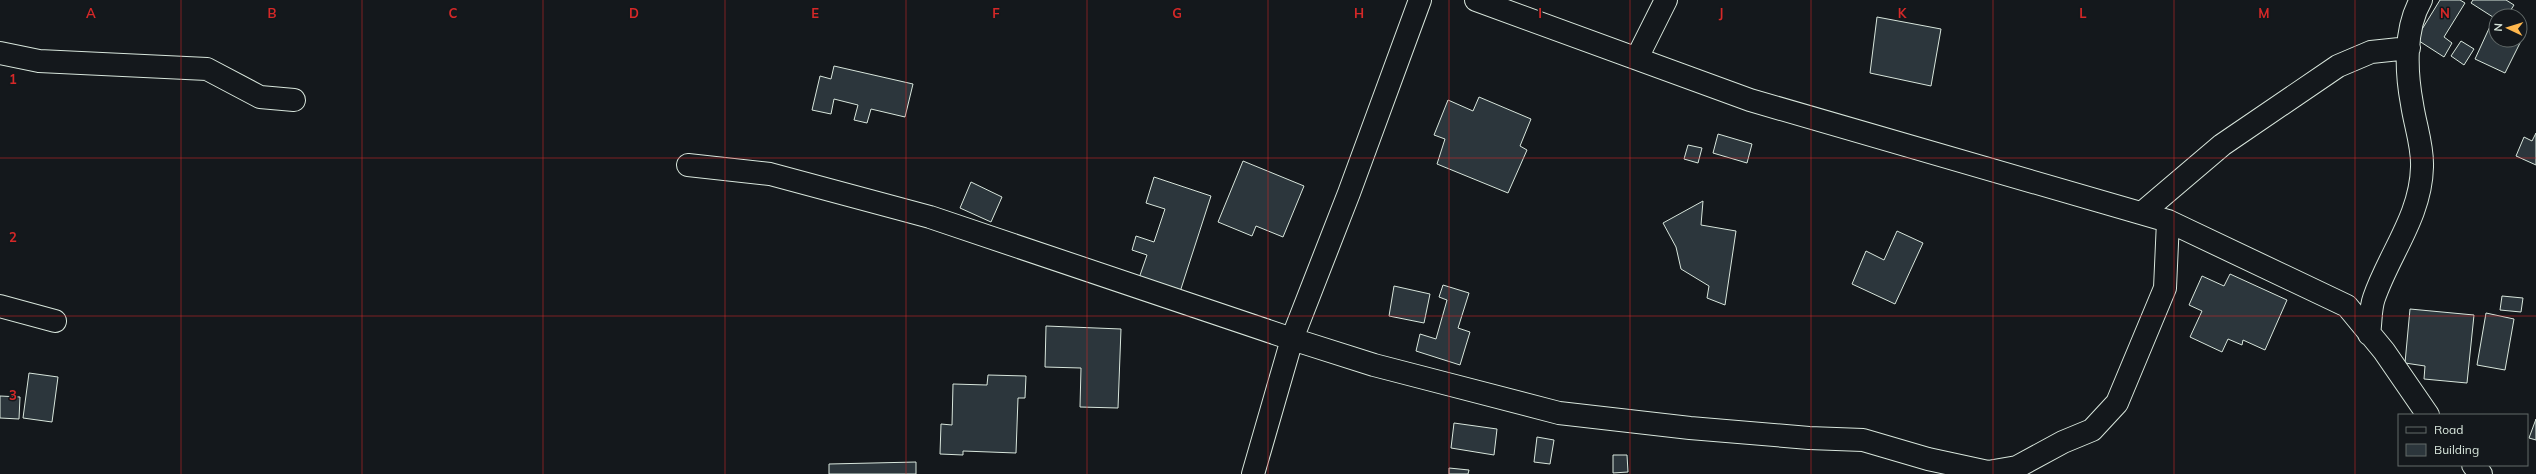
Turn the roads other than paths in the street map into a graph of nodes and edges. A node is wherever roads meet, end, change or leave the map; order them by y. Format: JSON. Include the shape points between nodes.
{"nodes":[{"id":1,"x":1420,"y":0,"type":"edge"},
{"id":2,"x":1476,"y":0,"type":"edge"},
{"id":3,"x":1666,"y":0,"type":"edge"},
{"id":4,"x":2421,"y":0,"type":"edge"},
{"id":5,"x":2409,"y":48,"type":"junction"},
{"id":6,"x":0,"y":53,"type":"edge"},
{"id":7,"x":1637,"y":58,"type":"junction"},
{"id":8,"x":294,"y":100,"type":"dead end"},
{"id":9,"x":688,"y":165,"type":"dead end"},
{"id":10,"x":2142,"y":213,"type":"junction"},
{"id":11,"x":2168,"y":221,"type":"junction"},
{"id":12,"x":0,"y":306,"type":"edge"},
{"id":13,"x":54,"y":321,"type":"dead end"},
{"id":14,"x":2369,"y":334,"type":"junction"},
{"id":15,"x":1292,"y":339,"type":"junction"},
{"id":16,"x":2427,"y":414,"type":"edge"},
{"id":17,"x":2473,"y":466,"type":"edge"},
{"id":18,"x":1253,"y":474,"type":"edge"},
{"id":19,"x":2481,"y":474,"type":"edge"}],
"edges":[{"from":1,"to":15,"type":"street","via":[[1350,192]]},
{"from":2,"to":7,"type":"street"},
{"from":3,"to":7,"type":"street"},
{"from":4,"to":5,"type":"street","via":[[2415,10]]},
{"from":5,"to":10,"type":"street","via":[[2371,52],[2338,66],[2222,145]]},
{"from":5,"to":14,"type":"street","via":[[2412,103],[2422,167],[2408,226],[2373,300]]},
{"from":6,"to":8,"type":"street","via":[[39,60],[207,69],[260,98]]},
{"from":7,"to":10,"type":"street","via":[[1750,100]]},
{"from":9,"to":15,"type":"street","via":[[770,174],[930,217]]},
{"from":10,"to":11,"type":"street"},
{"from":11,"to":14,"type":"street","via":[[2347,306]]},
{"from":11,"to":15,"type":"street","via":[[2165,288],[2117,403],[2092,430],[2062,442],[2017,467],[1988,472],[1928,459],[1863,440],[1698,429],[1558,413],[1374,364]]},
{"from":12,"to":13,"type":"street"},
{"from":14,"to":16,"type":"street"},
{"from":15,"to":18,"type":"street"},
{"from":17,"to":19,"type":"street"}]}
